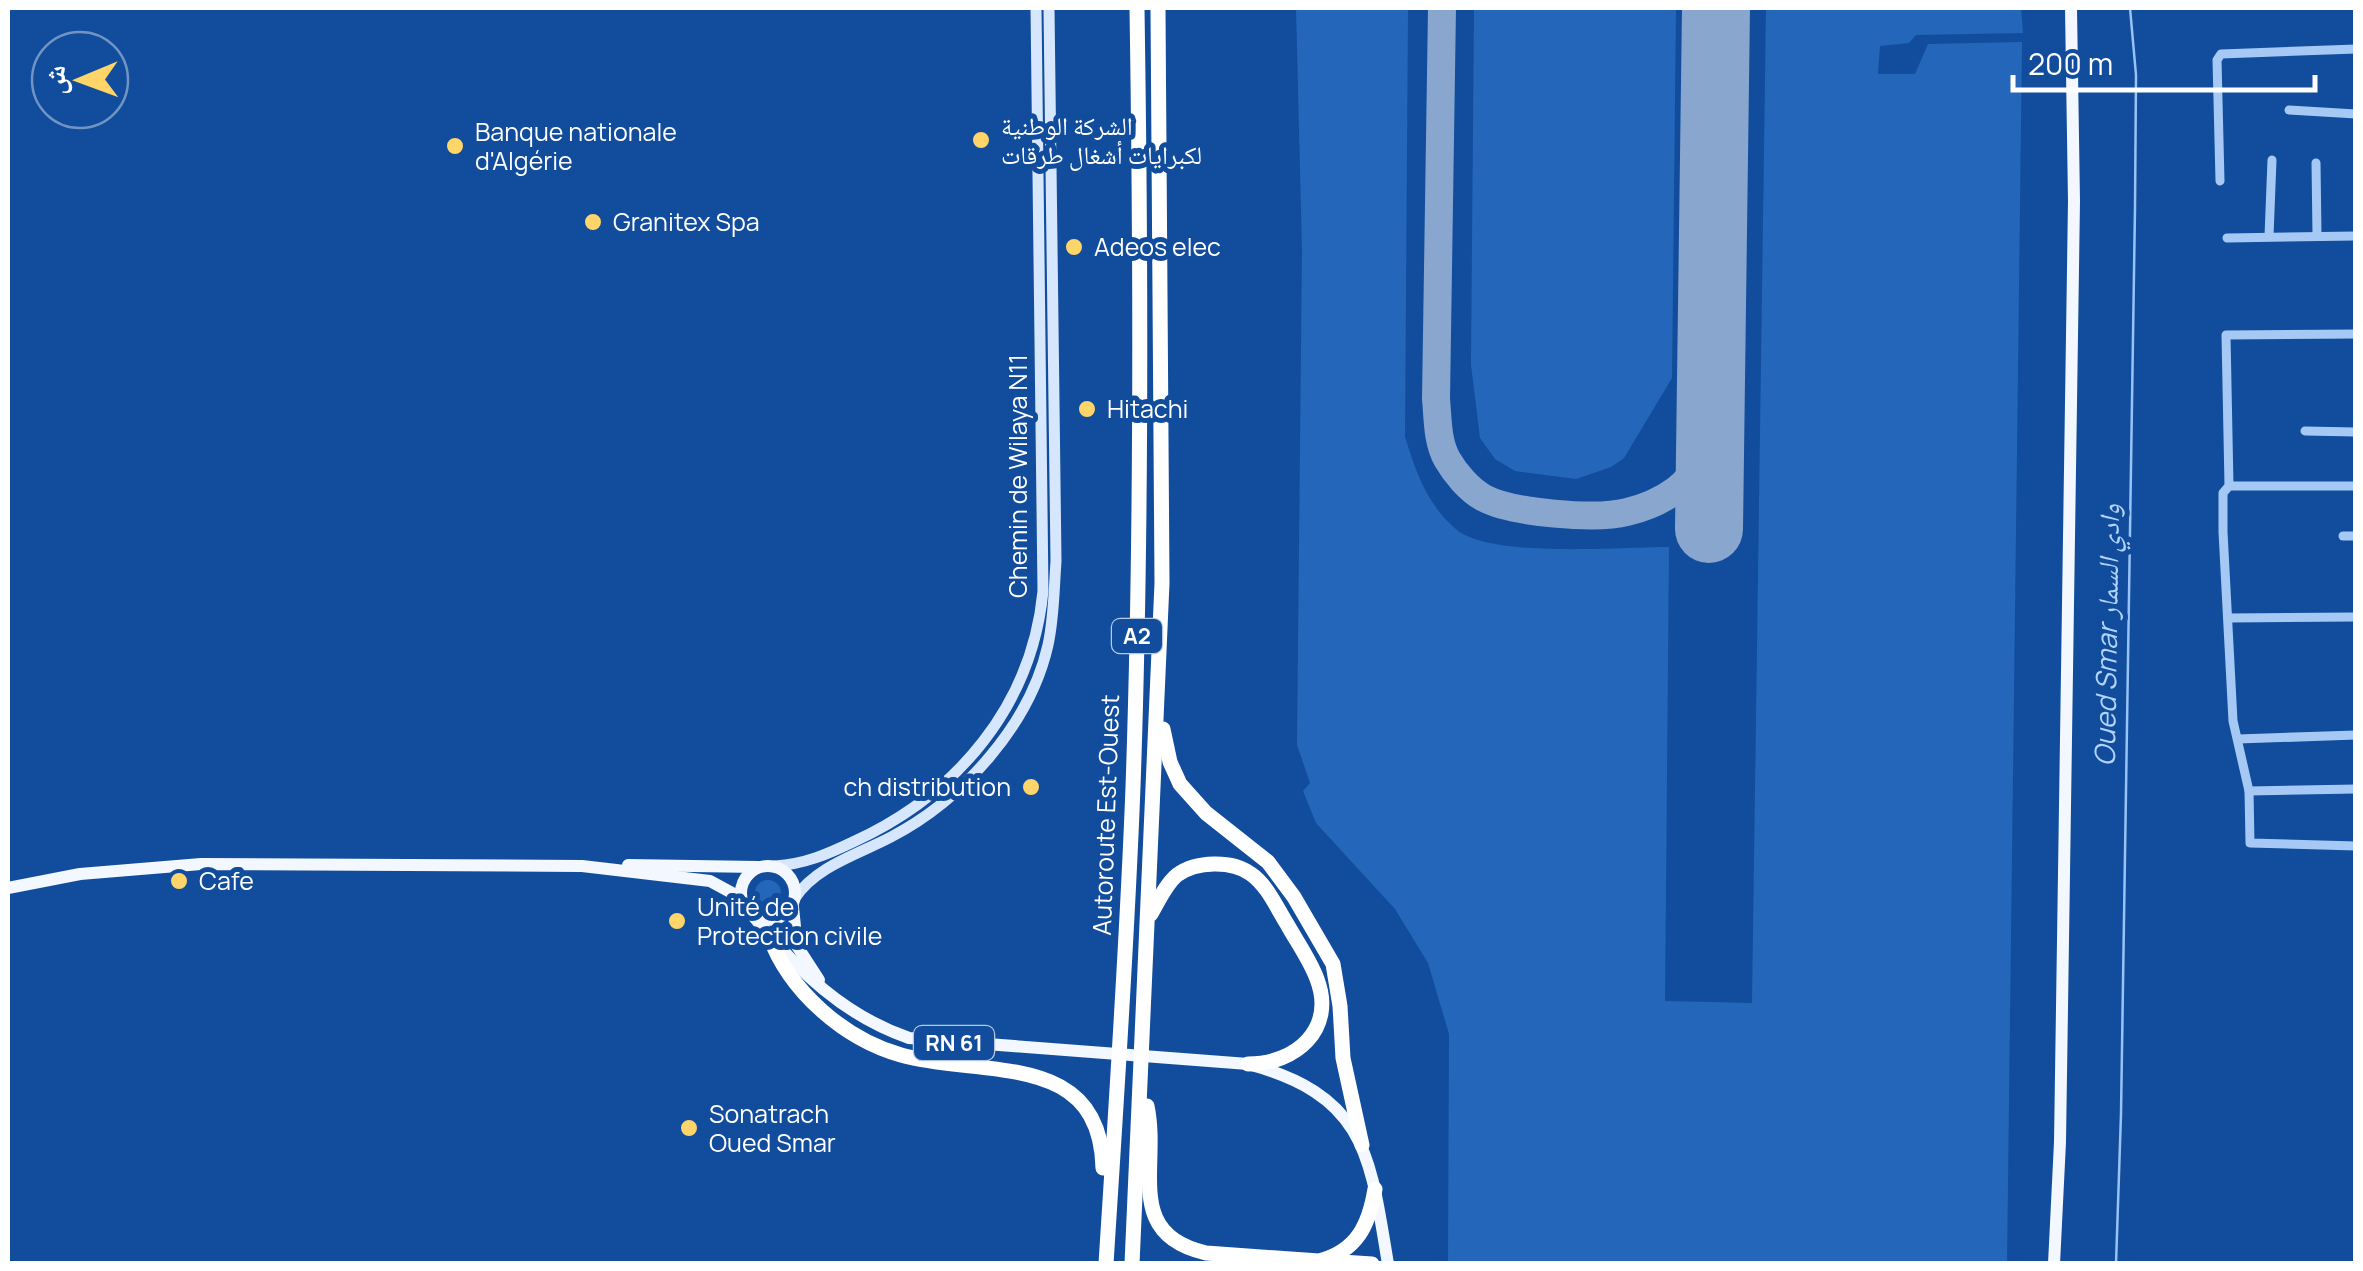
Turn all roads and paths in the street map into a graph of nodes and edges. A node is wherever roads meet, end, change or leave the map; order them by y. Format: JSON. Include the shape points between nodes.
{"nodes":[{"id":1,"x":1036,"y":8,"type":"edge"},
{"id":2,"x":1049,"y":8,"type":"edge"},
{"id":3,"x":1137,"y":8,"type":"edge"},
{"id":4,"x":1158,"y":8,"type":"edge"},
{"id":5,"x":2071,"y":8,"type":"edge"},
{"id":6,"x":2356,"y":50,"type":"edge"},
{"id":7,"x":2289,"y":110,"type":"dead end"},
{"id":8,"x":2356,"y":114,"type":"edge"},
{"id":9,"x":2272,"y":160,"type":"dead end"},
{"id":10,"x":2316,"y":163,"type":"dead end"},
{"id":11,"x":2220,"y":181,"type":"dead end"},
{"id":12,"x":2269,"y":236,"type":"junction"},
{"id":13,"x":2317,"y":236,"type":"junction"},
{"id":14,"x":2356,"y":236,"type":"edge"},
{"id":15,"x":2227,"y":238,"type":"dead end"},
{"id":16,"x":2356,"y":334,"type":"edge"},
{"id":17,"x":2305,"y":431,"type":"dead end"},
{"id":18,"x":2356,"y":432,"type":"edge"},
{"id":19,"x":2229,"y":486,"type":"junction"},
{"id":20,"x":2356,"y":486,"type":"edge"},
{"id":21,"x":2343,"y":536,"type":"dead end"},
{"id":22,"x":2356,"y":536,"type":"edge"},
{"id":23,"x":2356,"y":617,"type":"edge"},
{"id":24,"x":2228,"y":618,"type":"junction"},
{"id":25,"x":1160,"y":680,"type":"junction"},
{"id":26,"x":2356,"y":736,"type":"edge"},
{"id":27,"x":2238,"y":739,"type":"junction"},
{"id":28,"x":2356,"y":790,"type":"edge"},
{"id":29,"x":2249,"y":791,"type":"junction"},
{"id":30,"x":2356,"y":846,"type":"edge"},
{"id":31,"x":775,"y":866,"type":"junction"},
{"id":32,"x":601,"y":867,"type":"junction"},
{"id":33,"x":759,"y":867,"type":"junction"},
{"id":34,"x":8,"y":888,"type":"edge"},
{"id":35,"x":794,"y":902,"type":"junction"},
{"id":36,"x":743,"y":904,"type":"junction"},
{"id":37,"x":754,"y":917,"type":"junction"},
{"id":38,"x":1149,"y":917,"type":"junction"},
{"id":39,"x":769,"y":935,"type":"junction"},
{"id":40,"x":832,"y":998,"type":"junction"},
{"id":41,"x":1248,"y":1064,"type":"junction"},
{"id":42,"x":1142,"y":1082,"type":"junction"},
{"id":43,"x":1362,"y":1145,"type":"junction"},
{"id":44,"x":1376,"y":1189,"type":"junction"},
{"id":45,"x":1319,"y":1261,"type":"junction"},
{"id":46,"x":1106,"y":1264,"type":"edge"},
{"id":47,"x":1132,"y":1264,"type":"edge"},
{"id":48,"x":1372,"y":1264,"type":"edge"},
{"id":49,"x":1388,"y":1264,"type":"edge"},
{"id":50,"x":2054,"y":1264,"type":"edge"}],
"edges":[{"from":1,"to":31,"type":"main road","name":"Chemin de Wilaya N11","via":[[1043,592],[1034,647],[995,726],[934,794],[886,827],[818,858]]},
{"from":2,"to":35,"type":"main road","via":[[1056,561],[1040,670],[1006,732],[956,792],[909,827],[816,875]]},
{"from":3,"to":46,"type":"highway","name":"Autoroute Est-Ouest","number":"A2","via":[[1138,610]]},
{"from":4,"to":25,"type":"highway","name":"Autoroute Est-Ouest","number":"A2"},
{"from":5,"to":50,"type":"main road","via":[[2074,202]]},
{"from":6,"to":11,"type":"street","via":[[2220,54]]},
{"from":7,"to":8,"type":"street"},
{"from":9,"to":12,"type":"street"},
{"from":10,"to":13,"type":"street"},
{"from":12,"to":13,"type":"street"},
{"from":12,"to":15,"type":"street"},
{"from":13,"to":14,"type":"street"},
{"from":16,"to":19,"type":"street","via":[[2226,335]]},
{"from":17,"to":18,"type":"street"},
{"from":19,"to":20,"type":"street"},
{"from":19,"to":24,"type":"street","via":[[2223,493]]},
{"from":21,"to":22,"type":"street"},
{"from":23,"to":24,"type":"street"},
{"from":24,"to":27,"type":"street"},
{"from":25,"to":38,"type":"highway","name":"Autoroute Est-Ouest","number":"A2"},
{"from":25,"to":43,"type":"highway","via":[[1162,724],[1180,784],[1268,862],[1333,964]]},
{"from":26,"to":27,"type":"street"},
{"from":27,"to":29,"type":"street"},
{"from":28,"to":29,"type":"street"},
{"from":29,"to":30,"type":"street","via":[[2250,843]]},
{"from":31,"to":33,"type":"main road"},
{"from":31,"to":35,"type":"main road","via":[[789,875]]},
{"from":32,"to":33,"type":"main road"},
{"from":32,"to":34,"type":"main road","via":[[201,864],[80,874]]},
{"from":32,"to":36,"type":"main road","via":[[710,881]]},
{"from":33,"to":36,"type":"main road","via":[[745,878]]},
{"from":35,"to":37,"type":"main road","via":[[780,918]]},
{"from":35,"to":40,"type":"main road","number":"RN 61","via":[[797,946]]},
{"from":36,"to":37,"type":"main road"},
{"from":37,"to":39,"type":"main road","number":"RN 61"},
{"from":38,"to":41,"type":"highway","via":[[1176,876],[1195,866],[1250,872],[1267,891],[1318,980],[1320,1015],[1310,1039],[1293,1055]]},
{"from":38,"to":42,"type":"highway","name":"Autoroute Est-Ouest","number":"A2"},
{"from":39,"to":40,"type":"main road","number":"RN 61"},
{"from":39,"to":46,"type":"highway","via":[[798,986],[869,1043],[901,1055],[1032,1076],[1058,1084],[1082,1103],[1098,1124]]},
{"from":40,"to":41,"type":"main road","number":"RN 61","via":[[910,1038]]},
{"from":41,"to":43,"type":"main road","number":"RN 61","via":[[1318,1092],[1343,1114]]},
{"from":42,"to":45,"type":"highway","via":[[1151,1134],[1150,1202],[1161,1230],[1206,1253]]},
{"from":42,"to":47,"type":"highway","name":"Autoroute Est-Ouest","number":"A2"},
{"from":43,"to":44,"type":"main road","number":"RN 61"},
{"from":44,"to":45,"type":"highway","via":[[1361,1235]]},
{"from":44,"to":49,"type":"main road","number":"RN 61"},
{"from":45,"to":48,"type":"highway"}]}
